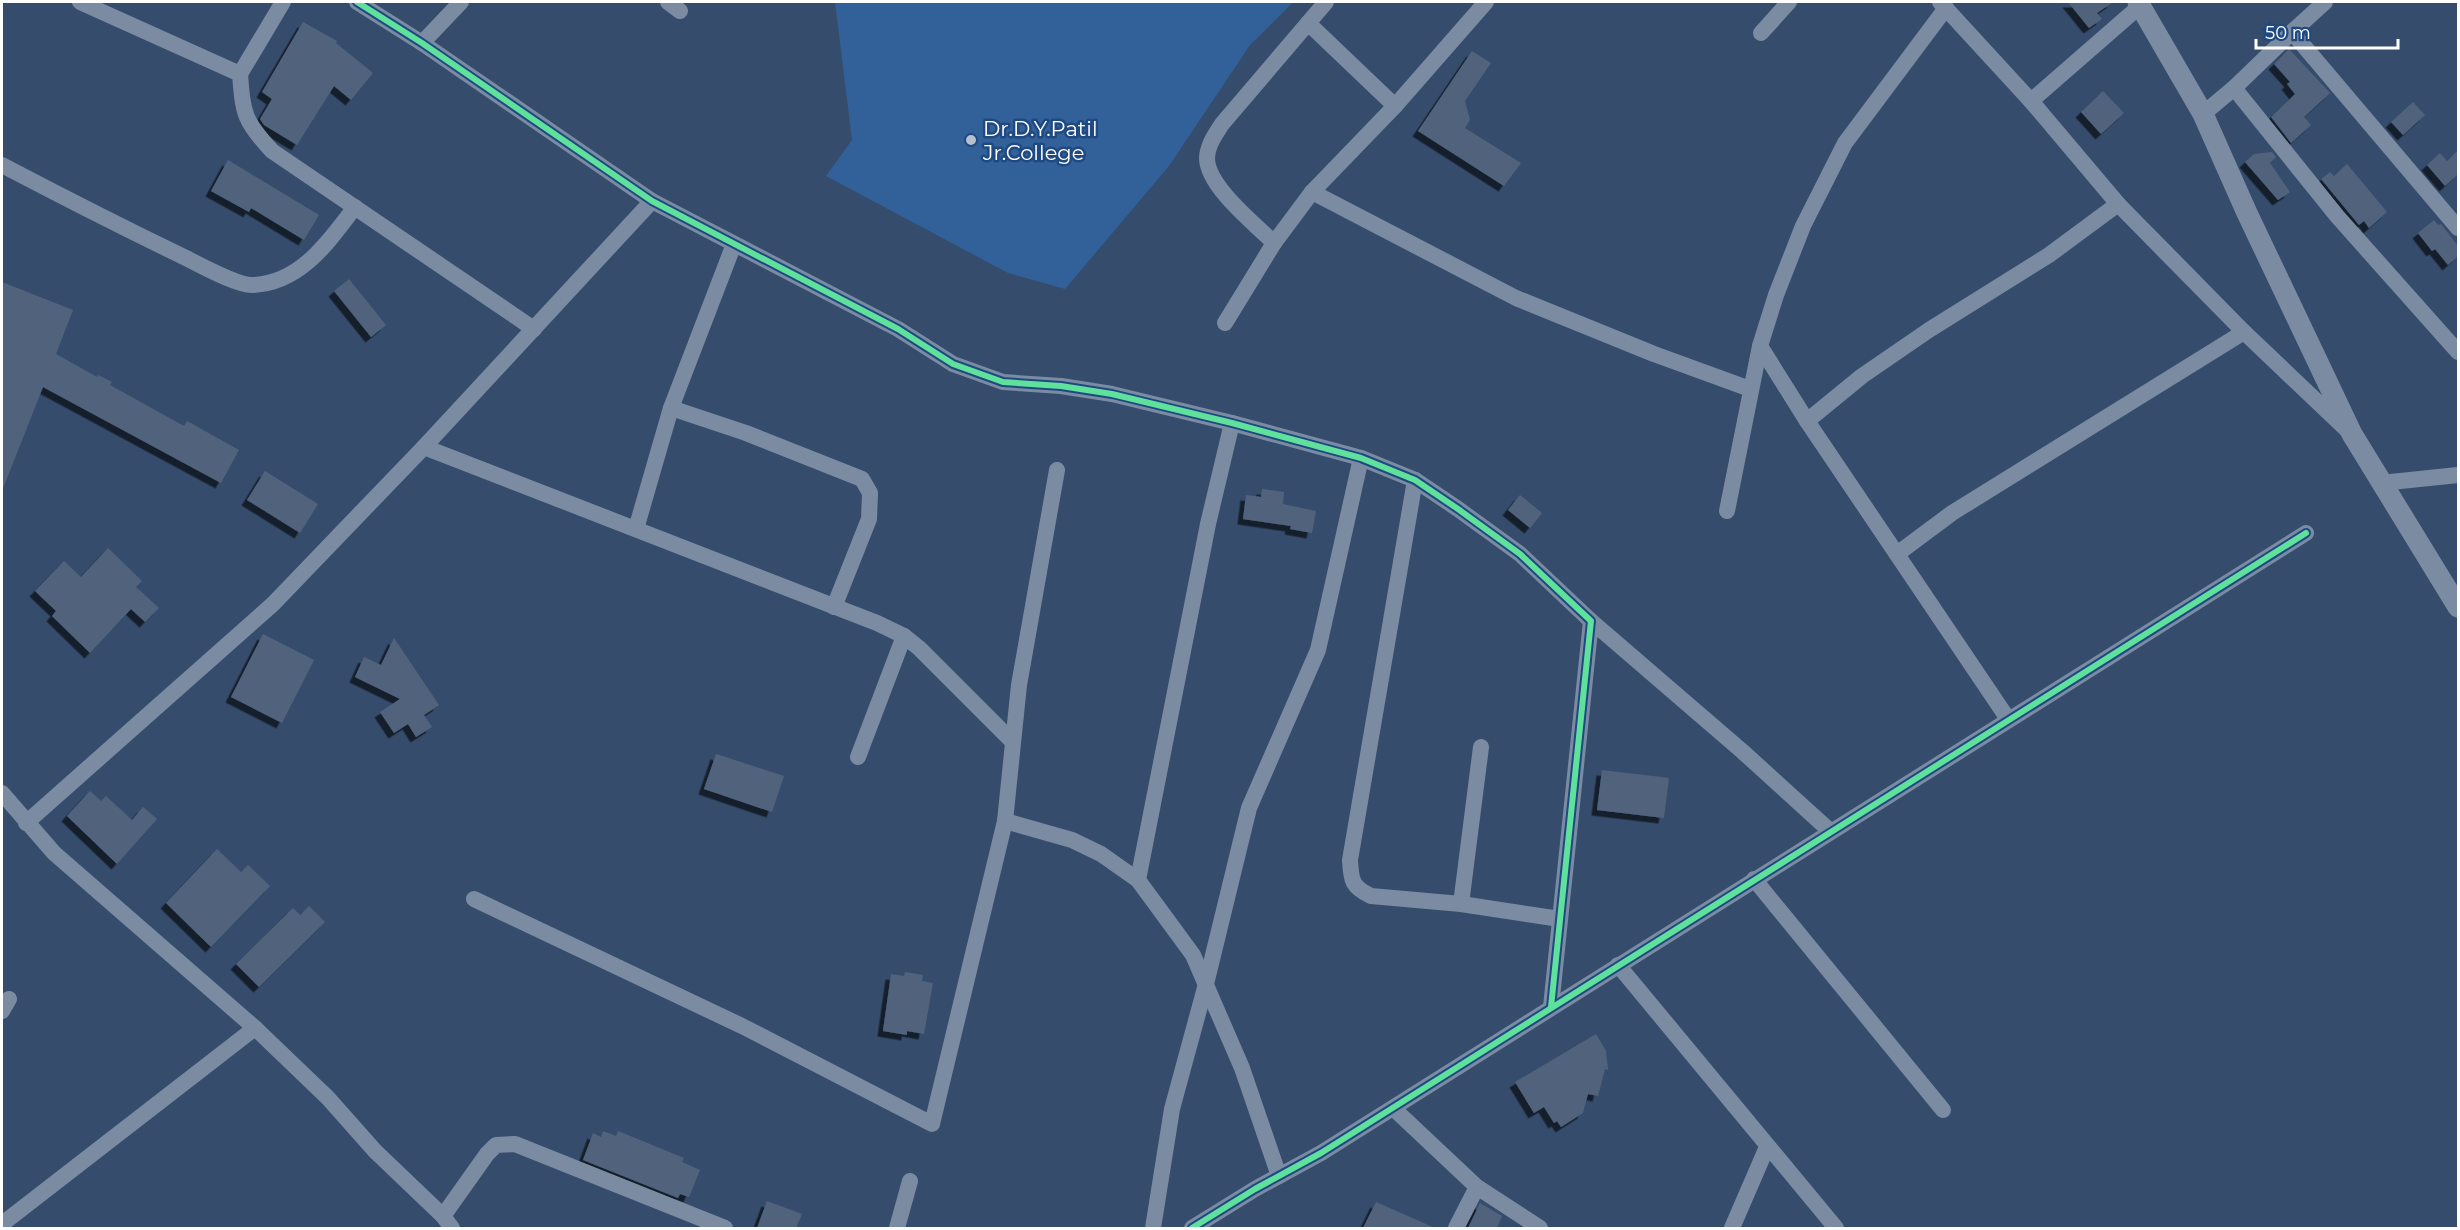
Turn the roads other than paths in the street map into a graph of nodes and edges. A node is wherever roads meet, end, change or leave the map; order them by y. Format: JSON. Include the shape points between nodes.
{"nodes":[{"id":1,"x":80,"y":2,"type":"edge"},
{"id":2,"x":283,"y":2,"type":"edge"},
{"id":3,"x":357,"y":2,"type":"edge"},
{"id":4,"x":461,"y":2,"type":"edge"},
{"id":5,"x":1326,"y":2,"type":"edge"},
{"id":6,"x":1486,"y":2,"type":"edge"},
{"id":7,"x":1789,"y":2,"type":"edge"},
{"id":8,"x":2325,"y":2,"type":"edge"},
{"id":9,"x":2139,"y":4,"type":"edge"},
{"id":10,"x":1943,"y":5,"type":"edge"},
{"id":11,"x":1308,"y":23,"type":"junction"},
{"id":12,"x":2292,"y":32,"type":"junction"},
{"id":13,"x":1761,"y":33,"type":"dead end"},
{"id":14,"x":422,"y":44,"type":"junction"},
{"id":15,"x":240,"y":74,"type":"junction"},
{"id":16,"x":2234,"y":88,"type":"junction"},
{"id":17,"x":2031,"y":101,"type":"junction"},
{"id":18,"x":1395,"y":106,"type":"junction"},
{"id":19,"x":2203,"y":114,"type":"junction"},
{"id":20,"x":2,"y":165,"type":"edge"},
{"id":21,"x":1312,"y":192,"type":"junction"},
{"id":22,"x":652,"y":201,"type":"junction"},
{"id":23,"x":2118,"y":204,"type":"junction"},
{"id":24,"x":355,"y":207,"type":"junction"},
{"id":25,"x":2458,"y":228,"type":"edge"},
{"id":26,"x":1274,"y":243,"type":"junction"},
{"id":27,"x":734,"y":244,"type":"junction"},
{"id":28,"x":1225,"y":323,"type":"dead end"},
{"id":29,"x":534,"y":329,"type":"junction"},
{"id":30,"x":2244,"y":332,"type":"junction"},
{"id":31,"x":1760,"y":346,"type":"junction"},
{"id":32,"x":2458,"y":352,"type":"edge"},
{"id":33,"x":1750,"y":389,"type":"junction"},
{"id":34,"x":671,"y":408,"type":"junction"},
{"id":35,"x":1807,"y":421,"type":"junction"},
{"id":36,"x":1232,"y":423,"type":"junction"},
{"id":37,"x":2352,"y":434,"type":"junction"},
{"id":38,"x":424,"y":447,"type":"junction"},
{"id":39,"x":1361,"y":458,"type":"junction"},
{"id":40,"x":1057,"y":470,"type":"dead end"},
{"id":41,"x":2458,"y":475,"type":"edge"},
{"id":42,"x":1415,"y":480,"type":"junction"},
{"id":43,"x":2381,"y":483,"type":"junction"},
{"id":44,"x":1727,"y":512,"type":"dead end"},
{"id":45,"x":636,"y":529,"type":"junction"},
{"id":46,"x":2306,"y":533,"type":"dead end"},
{"id":47,"x":1897,"y":554,"type":"junction"},
{"id":48,"x":834,"y":607,"type":"junction"},
{"id":49,"x":2458,"y":607,"type":"edge"},
{"id":50,"x":1592,"y":621,"type":"junction"},
{"id":51,"x":904,"y":636,"type":"junction"},
{"id":52,"x":2008,"y":719,"type":"junction"},
{"id":53,"x":1012,"y":741,"type":"junction"},
{"id":54,"x":1481,"y":747,"type":"dead end"},
{"id":55,"x":858,"y":757,"type":"dead end"},
{"id":56,"x":2,"y":793,"type":"edge"},
{"id":57,"x":1005,"y":821,"type":"junction"},
{"id":58,"x":26,"y":823,"type":"junction"},
{"id":59,"x":1830,"y":831,"type":"junction"},
{"id":60,"x":1755,"y":879,"type":"junction"},
{"id":61,"x":1138,"y":880,"type":"junction"},
{"id":62,"x":474,"y":899,"type":"dead end"},
{"id":63,"x":1461,"y":904,"type":"junction"},
{"id":64,"x":1560,"y":919,"type":"junction"},
{"id":65,"x":1618,"y":965,"type":"junction"},
{"id":66,"x":1206,"y":984,"type":"junction"},
{"id":67,"x":1551,"y":1008,"type":"junction"},
{"id":68,"x":255,"y":1028,"type":"junction"},
{"id":69,"x":1393,"y":1108,"type":"junction"},
{"id":70,"x":1943,"y":1110,"type":"dead end"},
{"id":71,"x":1767,"y":1147,"type":"junction"},
{"id":72,"x":1279,"y":1176,"type":"junction"},
{"id":73,"x":910,"y":1181,"type":"dead end"},
{"id":74,"x":1477,"y":1187,"type":"junction"},
{"id":75,"x":447,"y":1222,"type":"edge"},
{"id":76,"x":2,"y":1224,"type":"edge"},
{"id":77,"x":725,"y":1228,"type":"edge"},
{"id":78,"x":897,"y":1228,"type":"edge"},
{"id":79,"x":1153,"y":1228,"type":"edge"},
{"id":80,"x":1192,"y":1228,"type":"edge"},
{"id":81,"x":1456,"y":1228,"type":"edge"},
{"id":82,"x":1540,"y":1228,"type":"edge"},
{"id":83,"x":1732,"y":1228,"type":"edge"},
{"id":84,"x":1836,"y":1228,"type":"edge"}],
"edges":[{"from":1,"to":15,"type":"street"},
{"from":2,"to":15,"type":"street"},
{"from":3,"to":14,"type":"street"},
{"from":4,"to":14,"type":"street"},
{"from":5,"to":11,"type":"street"},
{"from":6,"to":18,"type":"street"},
{"from":7,"to":13,"type":"street"},
{"from":8,"to":12,"type":"street"},
{"from":9,"to":17,"type":"street"},
{"from":9,"to":19,"type":"street"},
{"from":10,"to":17,"type":"street"},
{"from":10,"to":31,"type":"street","via":[[1845,143],[1803,226]]},
{"from":11,"to":18,"type":"street"},
{"from":11,"to":26,"type":"street","via":[[1222,124],[1210,144],[1207,160],[1212,178],[1223,192]]},
{"from":12,"to":16,"type":"street"},
{"from":12,"to":25,"type":"street"},
{"from":14,"to":22,"type":"street"},
{"from":15,"to":24,"type":"street","via":[[242,108],[254,131],[272,151]]},
{"from":16,"to":19,"type":"street"},
{"from":16,"to":32,"type":"street","via":[[2337,216]]},
{"from":17,"to":23,"type":"street"},
{"from":18,"to":21,"type":"street"},
{"from":19,"to":37,"type":"street"},
{"from":20,"to":24,"type":"street","via":[[108,221],[252,286],[301,268],[318,254]]},
{"from":21,"to":26,"type":"street"},
{"from":21,"to":33,"type":"street","via":[[1516,298]]},
{"from":22,"to":27,"type":"street"},
{"from":22,"to":29,"type":"street"},
{"from":23,"to":30,"type":"street"},
{"from":23,"to":35,"type":"street","via":[[2049,255],[1862,376]]},
{"from":24,"to":29,"type":"street"},
{"from":26,"to":28,"type":"street"},
{"from":27,"to":34,"type":"street"},
{"from":27,"to":36,"type":"street","via":[[898,329],[953,364],[1003,382],[1112,394]]},
{"from":29,"to":38,"type":"street"},
{"from":30,"to":37,"type":"street"},
{"from":30,"to":47,"type":"street","via":[[1952,513]]},
{"from":31,"to":33,"type":"street"},
{"from":31,"to":35,"type":"street"},
{"from":33,"to":44,"type":"street"},
{"from":34,"to":45,"type":"street"},
{"from":34,"to":48,"type":"street","via":[[746,433],[862,480],[870,493],[869,519]]},
{"from":35,"to":47,"type":"street"},
{"from":36,"to":39,"type":"street"},
{"from":36,"to":61,"type":"street","via":[[1208,524]]},
{"from":37,"to":43,"type":"street"},
{"from":38,"to":45,"type":"street"},
{"from":38,"to":58,"type":"street","via":[[273,604]]},
{"from":39,"to":42,"type":"street"},
{"from":39,"to":66,"type":"street","via":[[1318,650],[1249,808]]},
{"from":40,"to":53,"type":"street","via":[[1018,685]]},
{"from":41,"to":43,"type":"street"},
{"from":42,"to":50,"type":"street","via":[[1520,554]]},
{"from":42,"to":63,"type":"street","via":[[1350,860],[1351,877],[1358,889],[1371,896]]},
{"from":43,"to":49,"type":"street"},
{"from":45,"to":48,"type":"street"},
{"from":46,"to":52,"type":"street"},
{"from":47,"to":52,"type":"street"},
{"from":48,"to":51,"type":"street"},
{"from":50,"to":59,"type":"street"},
{"from":50,"to":64,"type":"street"},
{"from":51,"to":53,"type":"street"},
{"from":51,"to":55,"type":"street"},
{"from":52,"to":59,"type":"street"},
{"from":53,"to":57,"type":"street"},
{"from":54,"to":63,"type":"street"},
{"from":56,"to":58,"type":"street"},
{"from":57,"to":61,"type":"street","via":[[1072,840],[1101,854]]},
{"from":57,"to":62,"type":"street","via":[[932,1124],[742,1026]]},
{"from":58,"to":68,"type":"street","via":[[54,853]]},
{"from":59,"to":60,"type":"street"},
{"from":60,"to":65,"type":"street"},
{"from":60,"to":70,"type":"street"},
{"from":61,"to":66,"type":"street","via":[[1193,955]]},
{"from":63,"to":64,"type":"street"},
{"from":64,"to":67,"type":"street"},
{"from":65,"to":67,"type":"street"},
{"from":65,"to":71,"type":"street"},
{"from":66,"to":72,"type":"street","via":[[1242,1068]]},
{"from":66,"to":79,"type":"street","via":[[1172,1108]]},
{"from":67,"to":69,"type":"street"},
{"from":68,"to":75,"type":"street"},
{"from":68,"to":76,"type":"street"},
{"from":69,"to":72,"type":"street"},
{"from":69,"to":74,"type":"street"},
{"from":71,"to":83,"type":"street"},
{"from":71,"to":84,"type":"street"},
{"from":72,"to":80,"type":"street"},
{"from":73,"to":78,"type":"street"},
{"from":74,"to":81,"type":"street"},
{"from":74,"to":82,"type":"street"},
{"from":75,"to":77,"type":"street","via":[[487,1154],[496,1146],[515,1144]]}]}
